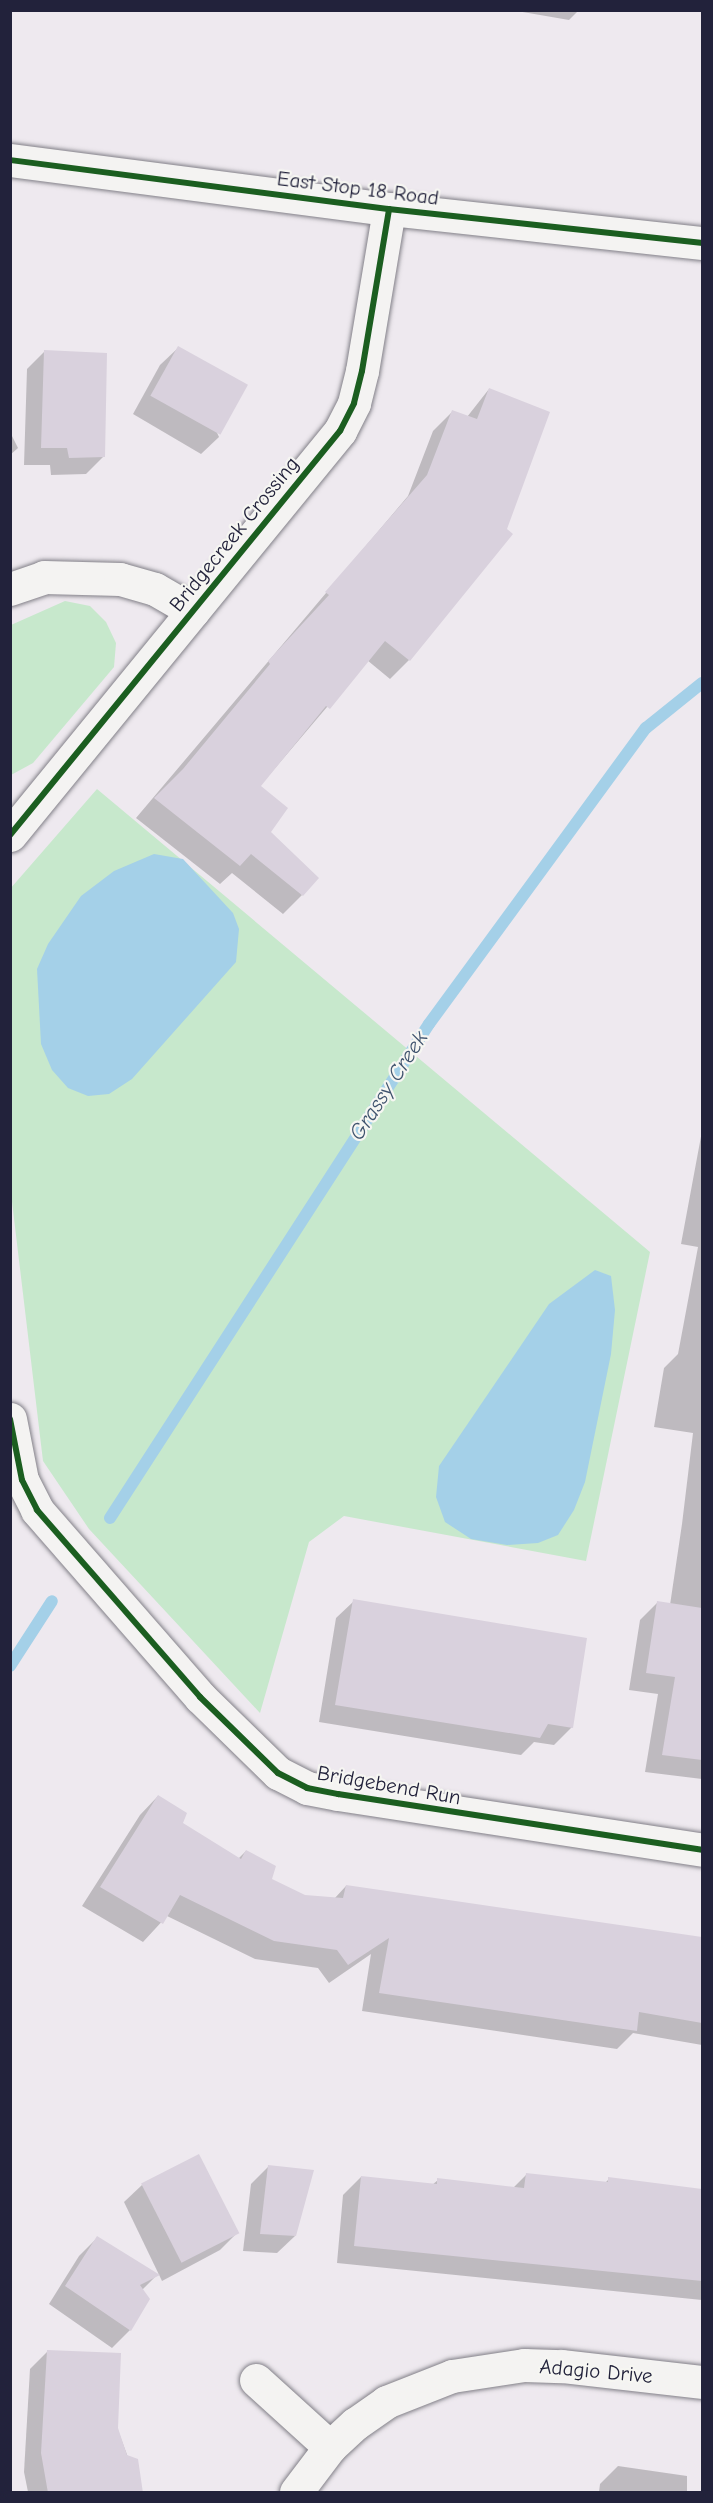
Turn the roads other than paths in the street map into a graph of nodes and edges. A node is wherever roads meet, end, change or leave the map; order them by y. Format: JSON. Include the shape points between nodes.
{"nodes":[{"id":1,"x":10,"y":160,"type":"edge"},
{"id":2,"x":389,"y":209,"type":"junction"},
{"id":3,"x":702,"y":243,"type":"edge"},
{"id":4,"x":10,"y":589,"type":"edge"},
{"id":5,"x":193,"y":611,"type":"junction"},
{"id":6,"x":10,"y":835,"type":"edge"},
{"id":7,"x":10,"y":1419,"type":"edge"},
{"id":8,"x":702,"y":1850,"type":"edge"},
{"id":9,"x":256,"y":2380,"type":"dead end"},
{"id":10,"x":702,"y":2382,"type":"edge"},
{"id":11,"x":330,"y":2447,"type":"junction"},
{"id":12,"x":296,"y":2493,"type":"edge"}],
"edges":[{"from":1,"to":2,"type":"street","name":"East Stop 18 Road"},
{"from":2,"to":3,"type":"street","name":"East Stop 18 Road"},
{"from":2,"to":5,"type":"street","name":"Bridgecreek Crossing","via":[[354,403],[340,431]]},
{"from":4,"to":5,"type":"street","via":[[44,577],[120,579],[155,589]]},
{"from":5,"to":6,"type":"street","name":"Bridgecreek Crossing"},
{"from":7,"to":8,"type":"street","name":"Bridgebend Run","via":[[22,1480],[37,1510],[250,1750],[278,1773],[307,1788]]},
{"from":9,"to":11,"type":"street"},
{"from":10,"to":11,"type":"street","name":"Adagio Drive","via":[[524,2365],[452,2376],[386,2402]]},
{"from":11,"to":12,"type":"street","name":"Adagio Drive"}]}
